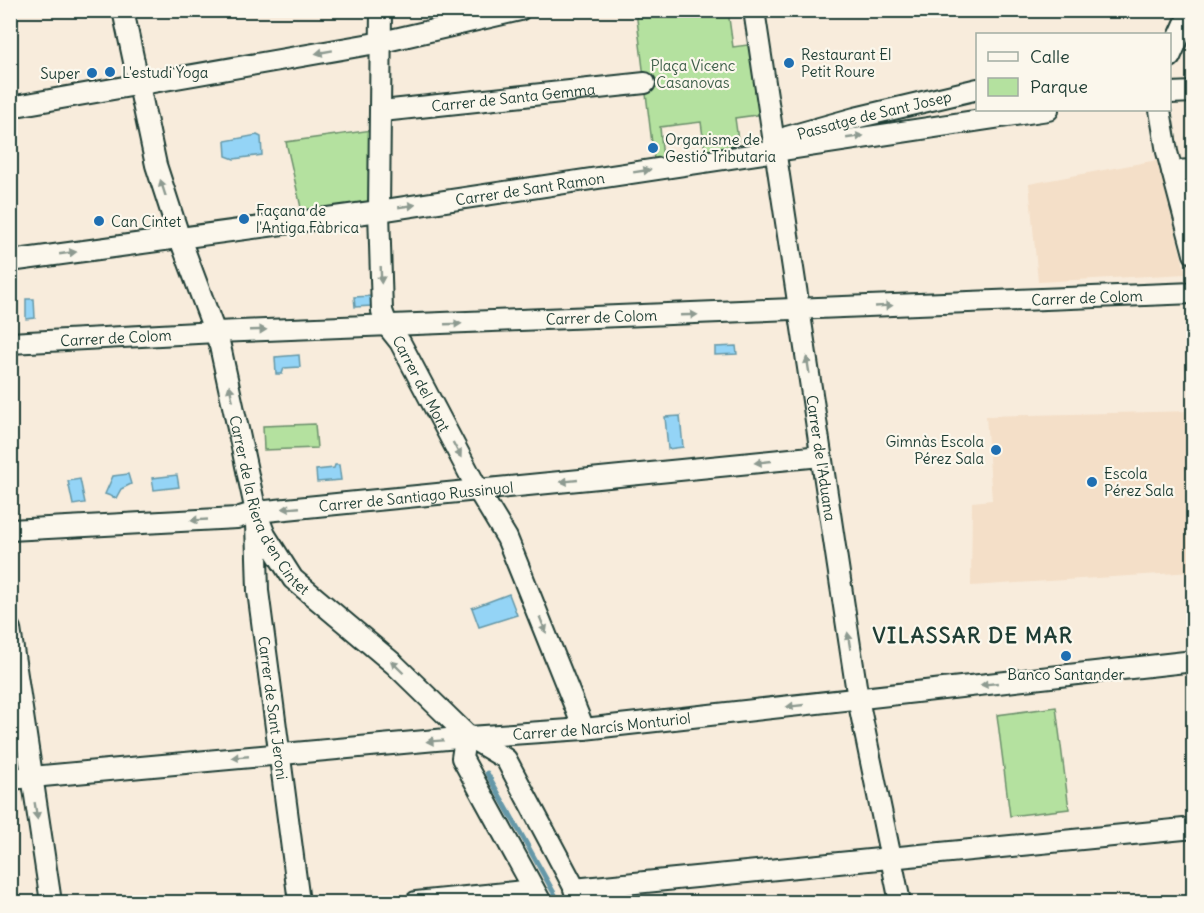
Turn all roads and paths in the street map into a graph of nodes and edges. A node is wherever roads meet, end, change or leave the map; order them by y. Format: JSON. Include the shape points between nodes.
{"nodes":[{"id":1,"x":123,"y":10,"type":"edge"},
{"id":2,"x":381,"y":10,"type":"edge"},
{"id":3,"x":520,"y":10,"type":"edge"},
{"id":4,"x":754,"y":10,"type":"edge"},
{"id":5,"x":1191,"y":10,"type":"edge"},
{"id":6,"x":382,"y":42,"type":"junction"},
{"id":7,"x":1172,"y":48,"type":"edge"},
{"id":8,"x":645,"y":83,"type":"dead end"},
{"id":9,"x":137,"y":85,"type":"junction"},
{"id":10,"x":976,"y":89,"type":"edge"},
{"id":11,"x":1194,"y":92,"type":"edge"},
{"id":12,"x":1171,"y":93,"type":"edge"},
{"id":13,"x":10,"y":107,"type":"edge"},
{"id":14,"x":382,"y":111,"type":"junction"},
{"id":15,"x":1041,"y":111,"type":"edge"},
{"id":16,"x":1160,"y":111,"type":"edge"},
{"id":17,"x":775,"y":148,"type":"junction"},
{"id":18,"x":1194,"y":170,"type":"edge"},
{"id":19,"x":1172,"y":171,"type":"junction"},
{"id":20,"x":378,"y":211,"type":"junction"},
{"id":21,"x":179,"y":236,"type":"junction"},
{"id":22,"x":1194,"y":254,"type":"edge"},
{"id":23,"x":10,"y":261,"type":"edge"},
{"id":24,"x":1194,"y":293,"type":"edge"},
{"id":25,"x":800,"y":310,"type":"junction"},
{"id":26,"x":388,"y":327,"type":"junction"},
{"id":27,"x":216,"y":332,"type":"junction"},
{"id":28,"x":10,"y":343,"type":"edge"},
{"id":29,"x":821,"y":456,"type":"junction"},
{"id":30,"x":478,"y":490,"type":"junction"},
{"id":31,"x":256,"y":512,"type":"junction"},
{"id":32,"x":10,"y":530,"type":"edge"},
{"id":33,"x":10,"y":629,"type":"edge"},
{"id":34,"x":1194,"y":661,"type":"edge"},
{"id":35,"x":858,"y":699,"type":"junction"},
{"id":36,"x":584,"y":729,"type":"junction"},
{"id":37,"x":467,"y":738,"type":"junction"},
{"id":38,"x":279,"y":754,"type":"junction"},
{"id":39,"x":31,"y":777,"type":"junction"},
{"id":40,"x":10,"y":779,"type":"edge"},
{"id":41,"x":1194,"y":828,"type":"edge"},
{"id":42,"x":890,"y":859,"type":"junction"},
{"id":43,"x":538,"y":896,"type":"edge"},
{"id":44,"x":578,"y":896,"type":"edge"},
{"id":45,"x":51,"y":903,"type":"edge"},
{"id":46,"x":299,"y":903,"type":"edge"},
{"id":47,"x":416,"y":903,"type":"edge"},
{"id":48,"x":900,"y":903,"type":"edge"}],
"edges":[{"from":1,"to":9,"type":"street","name":"Carrer de la Riera d'en Cintet"},
{"from":2,"to":6,"type":"street","name":"Carrer del Mont"},
{"from":3,"to":6,"type":"street"},
{"from":4,"to":17,"type":"street","name":"Carrer de l'Aduana"},
{"from":5,"to":7,"type":"street"},
{"from":6,"to":9,"type":"street","one_way":true},
{"from":6,"to":14,"type":"street","name":"Carrer del Mont"},
{"from":8,"to":14,"type":"street","name":"Carrer de Santa Gemma"},
{"from":9,"to":13,"type":"street"},
{"from":21,"to":9,"type":"street","name":"Carrer de la Riera d'en Cintet","one_way":true,"via":[[156,165]]},
{"from":10,"to":17,"type":"street","name":"Passatge de Sant Josep","via":[[783,138]]},
{"from":11,"to":12,"type":"street"},
{"from":14,"to":20,"type":"street","name":"Carrer del Mont"},
{"from":17,"to":15,"type":"street","name":"Carrer de Sant Ramon","one_way":true},
{"from":16,"to":19,"type":"street"},
{"from":20,"to":17,"type":"street","name":"Carrer de Sant Ramon","one_way":true},
{"from":17,"to":25,"type":"street","name":"Carrer de l'Aduana"},
{"from":18,"to":19,"type":"street"},
{"from":19,"to":22,"type":"street"},
{"from":20,"to":21,"type":"street","name":"Carrer de Sant Ramon"},
{"from":20,"to":26,"type":"street","name":"Carrer del Mont","one_way":true,"via":[[382,311]]},
{"from":23,"to":21,"type":"street","name":"Carrer de Sant Ramon","one_way":true},
{"from":21,"to":27,"type":"street","name":"Carrer de la Riera d'en Cintet"},
{"from":25,"to":24,"type":"street","name":"Carrer de Colom","one_way":true},
{"from":26,"to":25,"type":"street","name":"Carrer de Colom","one_way":true},
{"from":29,"to":25,"type":"street","name":"Carrer de l'Aduana","one_way":true},
{"from":27,"to":26,"type":"street","name":"Carrer de Colom","one_way":true},
{"from":26,"to":30,"type":"street","name":"Carrer del Mont","one_way":true,"via":[[400,342]]},
{"from":27,"to":28,"type":"street","name":"Carrer de Colom"},
{"from":31,"to":27,"type":"street","name":"Carrer de la Riera d'en Cintet","one_way":true},
{"from":29,"to":30,"type":"street","name":"Carrer de Santiago Russinyol","one_way":true},
{"from":35,"to":29,"type":"street","name":"Carrer de l'Aduana","one_way":true},
{"from":30,"to":31,"type":"street","name":"Carrer de Santiago Russinyol","one_way":true},
{"from":30,"to":36,"type":"street","name":"Carrer del Mont","one_way":true,"via":[[507,538]]},
{"from":31,"to":32,"type":"street","name":"Carrer de Santiago Russinyol","one_way":true,"via":[[237,518]]},
{"from":37,"to":31,"type":"street","name":"Carrer de la Riera d'en Cintet","one_way":true,"via":[[394,664],[286,571]]},
{"from":31,"to":38,"type":"street","name":"Carrer de Sant Jeroni","via":[[258,591]]},
{"from":33,"to":39,"type":"street"},
{"from":34,"to":35,"type":"street","name":"Carrer de Narcís Monturiol","one_way":true},
{"from":35,"to":36,"type":"street","name":"Carrer de Narcís Monturiol","one_way":true},
{"from":35,"to":42,"type":"street","name":"Carrer de l'Aduana"},
{"from":36,"to":37,"type":"street","name":"Carrer de Narcís Monturiol"},
{"from":37,"to":38,"type":"street","name":"Carrer de Narcís Monturiol","one_way":true},
{"from":37,"to":43,"type":"street","via":[[462,758]]},
{"from":37,"to":44,"type":"street","name":"Carrer de la Riera d'en Cintet","via":[[506,759]]},
{"from":38,"to":39,"type":"street","name":"Carrer de Narcís Monturiol","one_way":true},
{"from":38,"to":46,"type":"street","name":"Carrer de Sant Jeroni"},
{"from":39,"to":40,"type":"street","name":"Carrer de Narcís Monturiol"},
{"from":39,"to":45,"type":"street","one_way":true},
{"from":41,"to":42,"type":"street"},
{"from":42,"to":44,"type":"street"},
{"from":42,"to":48,"type":"street","name":"Carrer de l'Aduana"},
{"from":43,"to":47,"type":"street"}]}
